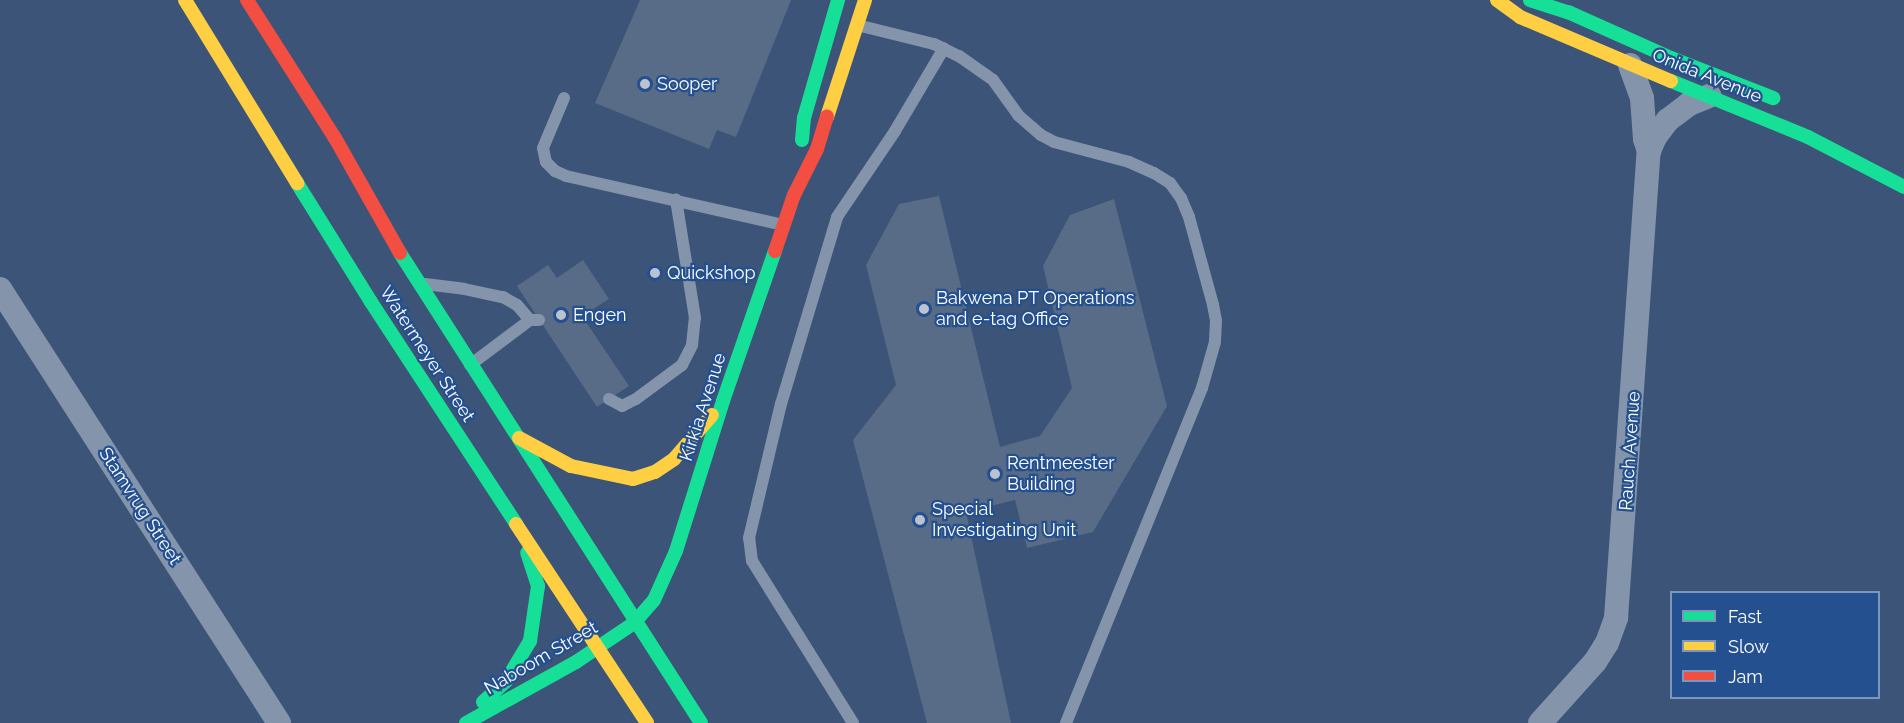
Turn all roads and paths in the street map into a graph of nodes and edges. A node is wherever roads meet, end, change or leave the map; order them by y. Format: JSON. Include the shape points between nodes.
{"nodes":[{"id":1,"x":185,"y":0,"type":"edge"},
{"id":2,"x":247,"y":0,"type":"edge"},
{"id":3,"x":838,"y":0,"type":"edge"},
{"id":4,"x":865,"y":0,"type":"edge"},
{"id":5,"x":1497,"y":0,"type":"edge"},
{"id":6,"x":1530,"y":0,"type":"edge"},
{"id":7,"x":833,"y":16,"type":"junction"},
{"id":8,"x":857,"y":25,"type":"junction"},
{"id":9,"x":944,"y":48,"type":"junction"},
{"id":10,"x":1630,"y":65,"type":"junction"},
{"id":11,"x":1709,"y":96,"type":"junction"},
{"id":12,"x":564,"y":98,"type":"dead end"},
{"id":13,"x":1785,"y":104,"type":"dead end"},
{"id":14,"x":1649,"y":152,"type":"junction"},
{"id":15,"x":1904,"y":186,"type":"edge"},
{"id":16,"x":794,"y":195,"type":"junction"},
{"id":17,"x":676,"y":200,"type":"junction"},
{"id":18,"x":784,"y":225,"type":"junction"},
{"id":19,"x":418,"y":284,"type":"junction"},
{"id":20,"x":0,"y":289,"type":"edge"},
{"id":21,"x":469,"y":366,"type":"junction"},
{"id":22,"x":609,"y":399,"type":"dead end"},
{"id":23,"x":723,"y":401,"type":"junction"},
{"id":24,"x":512,"y":434,"type":"junction"},
{"id":25,"x":516,"y":525,"type":"junction"},
{"id":26,"x":634,"y":622,"type":"junction"},
{"id":27,"x":597,"y":647,"type":"junction"},
{"id":28,"x":279,"y":723,"type":"edge"},
{"id":29,"x":460,"y":723,"type":"edge"},
{"id":30,"x":466,"y":723,"type":"edge"},
{"id":31,"x":646,"y":723,"type":"edge"},
{"id":32,"x":701,"y":723,"type":"edge"},
{"id":33,"x":853,"y":723,"type":"edge"},
{"id":34,"x":1066,"y":723,"type":"edge"},
{"id":35,"x":1540,"y":723,"type":"edge"}],
"edges":[{"from":1,"to":25,"type":"main road","name":"Watermeyer Street","via":[[371,302]]},
{"from":2,"to":19,"type":"main road","name":"Watermeyer Street","via":[[335,138]]},
{"from":3,"to":7,"type":"main road","name":"Kirkia Avenue"},
{"from":4,"to":8,"type":"main road","name":"Kirkia Avenue"},
{"from":5,"to":10,"type":"main road","name":"Onida Avenue","via":[[1520,17]]},
{"from":6,"to":13,"type":"main road","name":"Onida Avenue","via":[[1568,12]]},
{"from":7,"to":8,"type":"lane"},
{"from":7,"to":16,"type":"main road","name":"Kirkia Avenue","via":[[804,118]]},
{"from":8,"to":9,"type":"lane"},
{"from":8,"to":16,"type":"main road","name":"Kirkia Avenue","via":[[817,149]]},
{"from":9,"to":33,"type":"lane","via":[[837,217],[781,404],[749,538],[752,561]]},
{"from":9,"to":34,"type":"lane","via":[[984,72],[1019,116],[1041,135],[1129,162],[1170,183],[1189,216],[1214,305],[1215,342],[1202,388]]},
{"from":10,"to":11,"type":"main road","name":"Onida Avenue"},
{"from":10,"to":14,"type":"street","name":"Rauch Avenue","via":[[1642,98]]},
{"from":11,"to":14,"type":"street","name":"Rauch Avenue","via":[[1689,104],[1668,120]]},
{"from":11,"to":15,"type":"main road","name":"Onida Avenue","via":[[1808,137]]},
{"from":12,"to":17,"type":"lane","via":[[543,148],[546,162],[555,171]]},
{"from":14,"to":35,"type":"street","name":"Rauch Avenue","via":[[1618,610],[1600,656]]},
{"from":16,"to":18,"type":"main road","name":"Kirkia Avenue"},
{"from":17,"to":18,"type":"lane"},
{"from":17,"to":22,"type":"lane","via":[[695,318],[693,345],[682,365],[636,399],[622,406]]},
{"from":18,"to":23,"type":"main road","name":"Kirkia Avenue"},
{"from":19,"to":21,"type":"main road","name":"Watermeyer Street"},
{"from":19,"to":21,"type":"lane","via":[[503,297],[535,320]]},
{"from":20,"to":28,"type":"street","name":"Stamvrug Street"},
{"from":21,"to":24,"type":"main road","name":"Watermeyer Street"},
{"from":23,"to":24,"type":"main road","via":[[674,459],[655,472],[633,479],[571,466]]},
{"from":23,"to":26,"type":"main road","name":"Kirkia Avenue","via":[[675,551],[654,600]]},
{"from":24,"to":26,"type":"main road","name":"Watermeyer Street"},
{"from":25,"to":27,"type":"main road","name":"Watermeyer Street"},
{"from":25,"to":29,"type":"main road","via":[[538,586],[530,640],[507,681]]},
{"from":26,"to":27,"type":"main road","name":"Naboom Street"},
{"from":26,"to":32,"type":"main road","name":"Watermeyer Street"},
{"from":27,"to":30,"type":"main road","name":"Naboom Street"},
{"from":27,"to":31,"type":"main road","name":"Watermeyer Street"}]}
